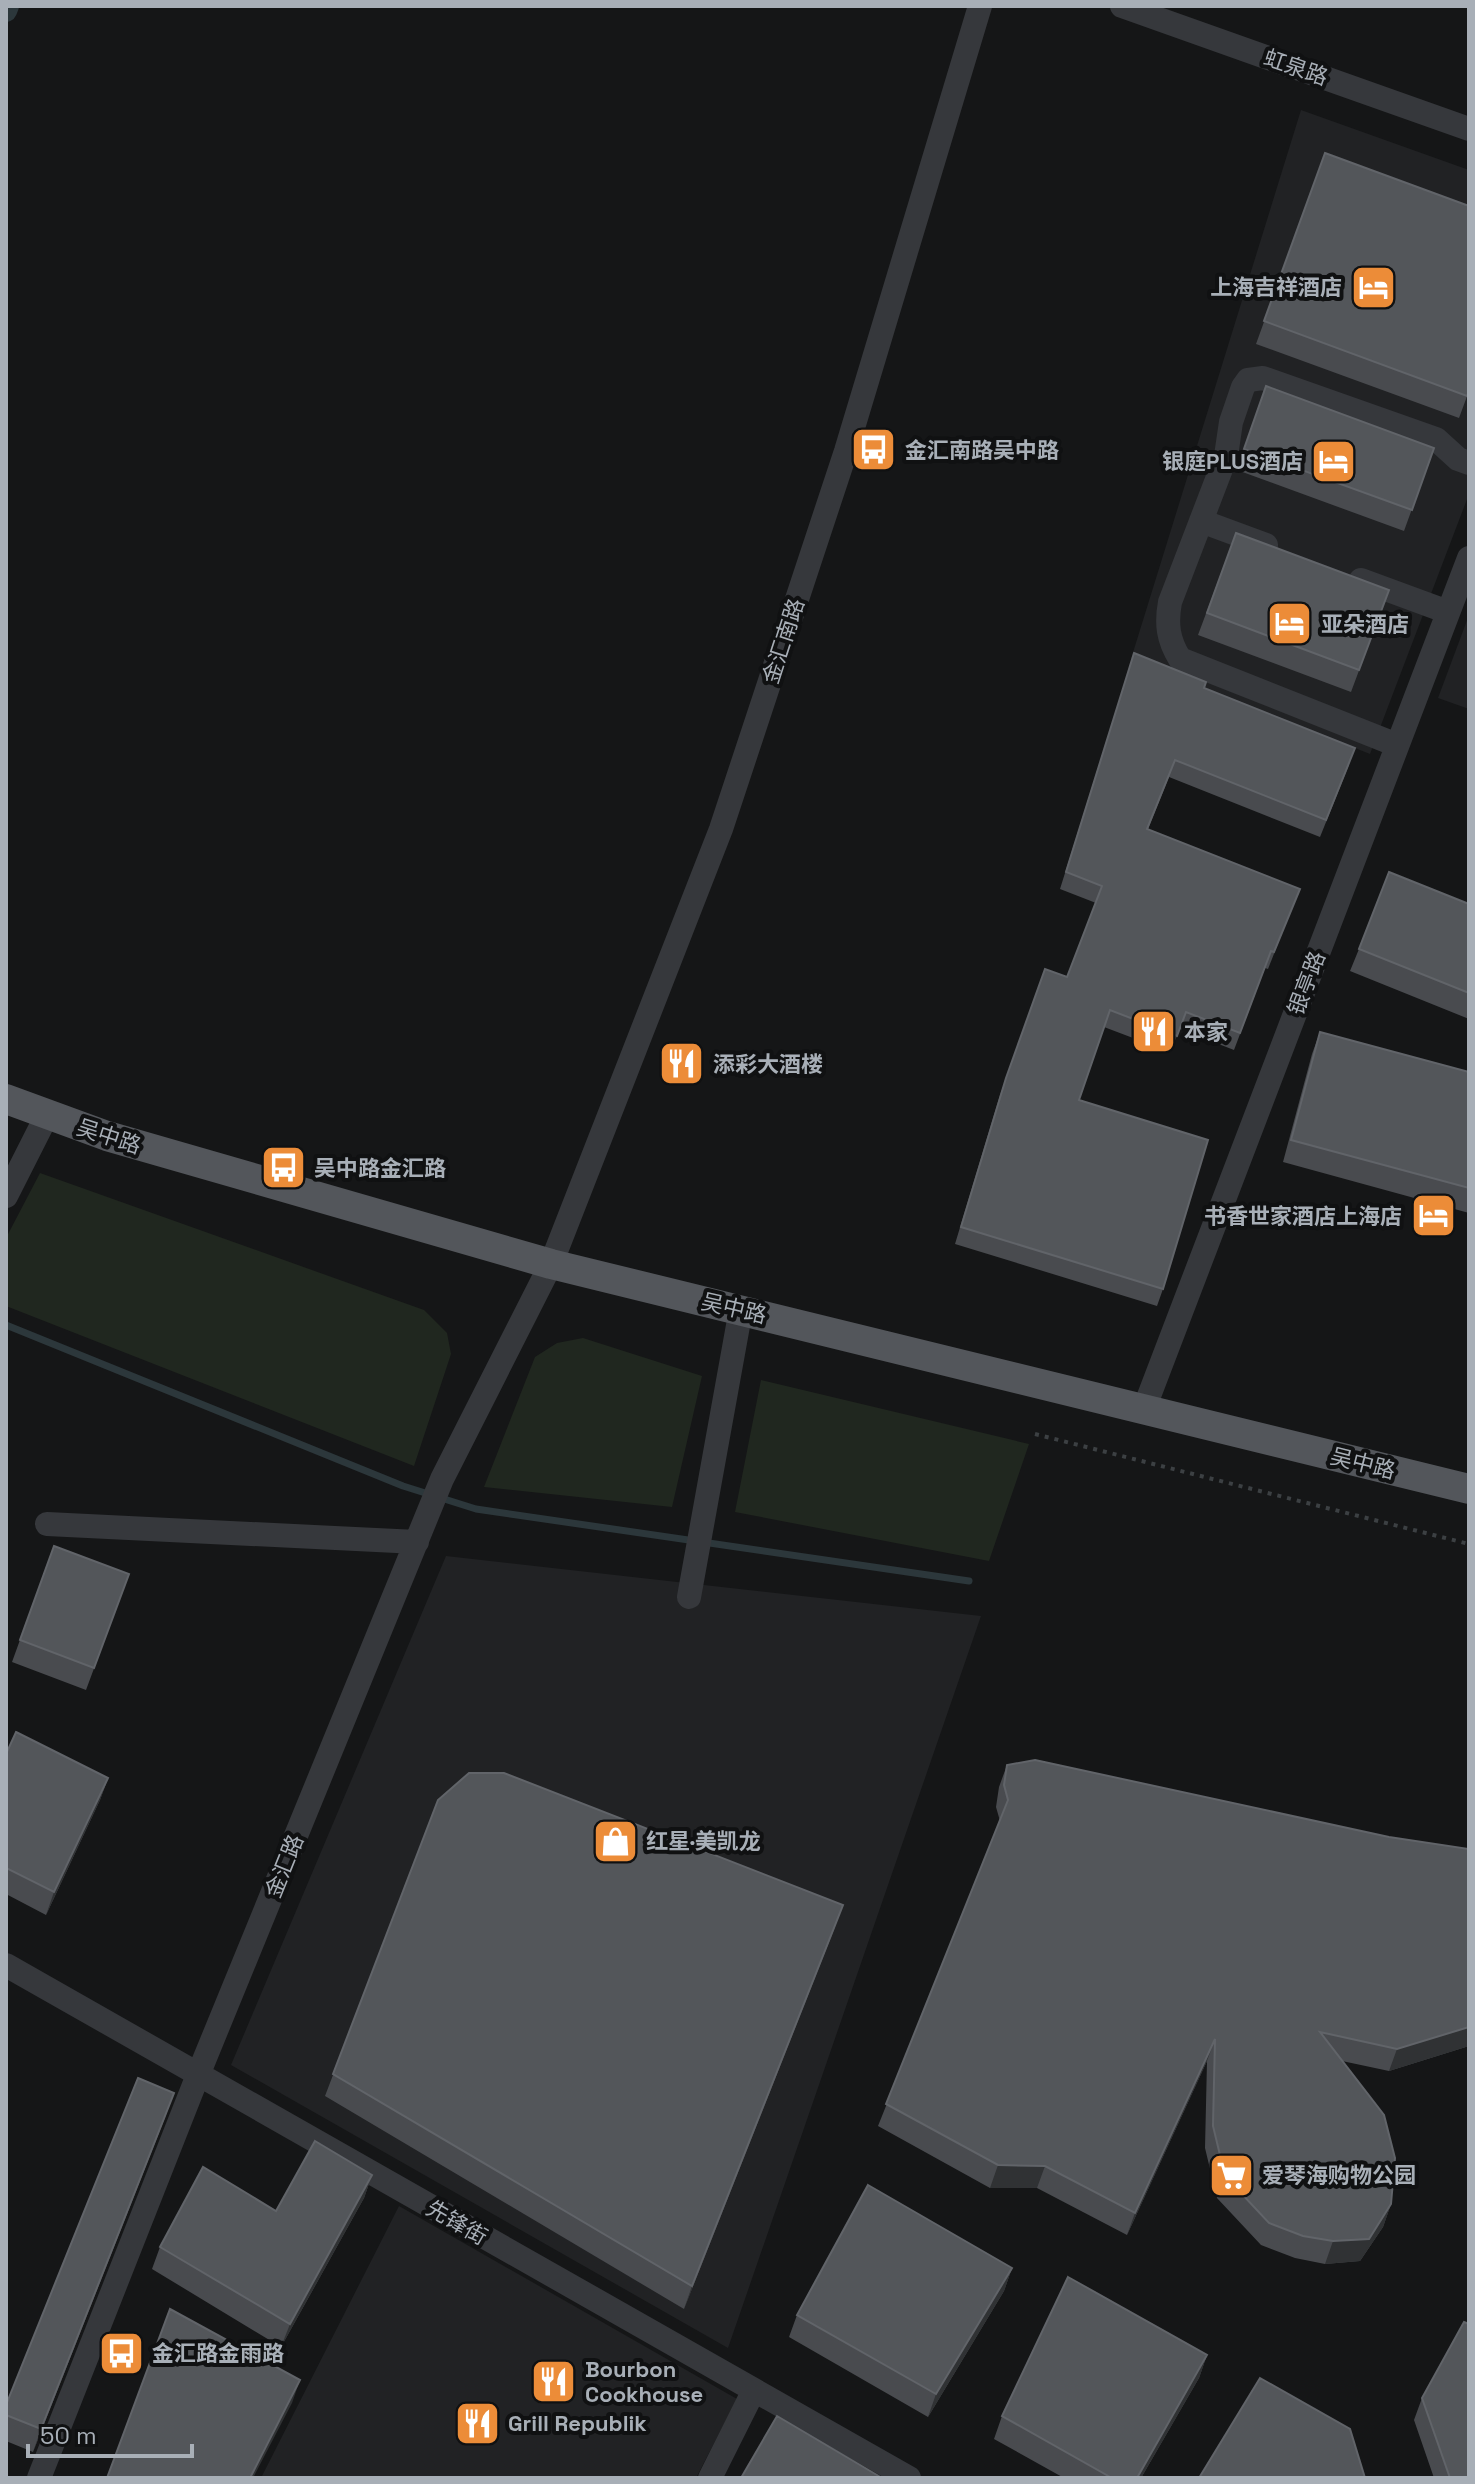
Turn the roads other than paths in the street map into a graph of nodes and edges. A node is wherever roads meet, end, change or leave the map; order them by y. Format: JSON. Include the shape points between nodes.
{"nodes":[{"id":1,"x":980,"y":6,"type":"edge"},
{"id":2,"x":1122,"y":6,"type":"edge"},
{"id":3,"x":1469,"y":129,"type":"edge"},
{"id":4,"x":1469,"y":463,"type":"edge"},
{"id":5,"x":1201,"y":521,"type":"junction"},
{"id":6,"x":1289,"y":553,"type":"edge"},
{"id":7,"x":1469,"y":558,"type":"edge"},
{"id":8,"x":1332,"y":569,"type":"edge"},
{"id":9,"x":1448,"y":612,"type":"junction"},
{"id":10,"x":1397,"y":745,"type":"junction"},
{"id":11,"x":6,"y":1099,"type":"edge"},
{"id":12,"x":47,"y":1115,"type":"junction"},
{"id":13,"x":6,"y":1196,"type":"edge"},
{"id":14,"x":551,"y":1264,"type":"junction"},
{"id":15,"x":741,"y":1309,"type":"junction"},
{"id":16,"x":1144,"y":1409,"type":"junction"},
{"id":17,"x":1469,"y":1489,"type":"edge"},
{"id":18,"x":47,"y":1524,"type":"dead end"},
{"id":19,"x":421,"y":1533,"type":"junction"},
{"id":20,"x":690,"y":1590,"type":"dead end"},
{"id":21,"x":6,"y":1965,"type":"edge"},
{"id":22,"x":198,"y":2075,"type":"junction"},
{"id":23,"x":754,"y":2390,"type":"junction"},
{"id":24,"x":39,"y":2478,"type":"edge"},
{"id":25,"x":710,"y":2478,"type":"edge"},
{"id":26,"x":909,"y":2478,"type":"edge"}],
"edges":[{"from":1,"to":14,"type":"street","name":"金汇南路","via":[[846,451],[721,829]]},
{"from":2,"to":3,"type":"street","name":"虹泉路"},
{"from":4,"to":5,"type":"street","via":[[1436,439],[1255,378],[1243,387],[1226,456]]},
{"from":5,"to":6,"type":"street"},
{"from":5,"to":10,"type":"street","via":[[1167,621],[1180,659]]},
{"from":7,"to":9,"type":"street","name":"银亭路"},
{"from":8,"to":9,"type":"street"},
{"from":9,"to":10,"type":"street","name":"银亭路"},
{"from":10,"to":16,"type":"street","name":"银亭路"},
{"from":11,"to":12,"type":"main road","name":"吴中路"},
{"from":12,"to":13,"type":"street"},
{"from":12,"to":14,"type":"main road","name":"吴中路"},
{"from":14,"to":15,"type":"main road","name":"吴中路"},
{"from":14,"to":19,"type":"street","name":"金汇路","via":[[442,1479]]},
{"from":15,"to":16,"type":"main road","name":"吴中路"},
{"from":15,"to":20,"type":"street"},
{"from":16,"to":17,"type":"main road","name":"吴中路"},
{"from":18,"to":19,"type":"street"},
{"from":19,"to":22,"type":"street","name":"金汇路"},
{"from":21,"to":22,"type":"street","name":"先锋街"},
{"from":22,"to":23,"type":"street","name":"先锋街"},
{"from":22,"to":24,"type":"street","name":"金汇路"},
{"from":23,"to":25,"type":"street"},
{"from":23,"to":26,"type":"street","name":"先锋街"}]}
